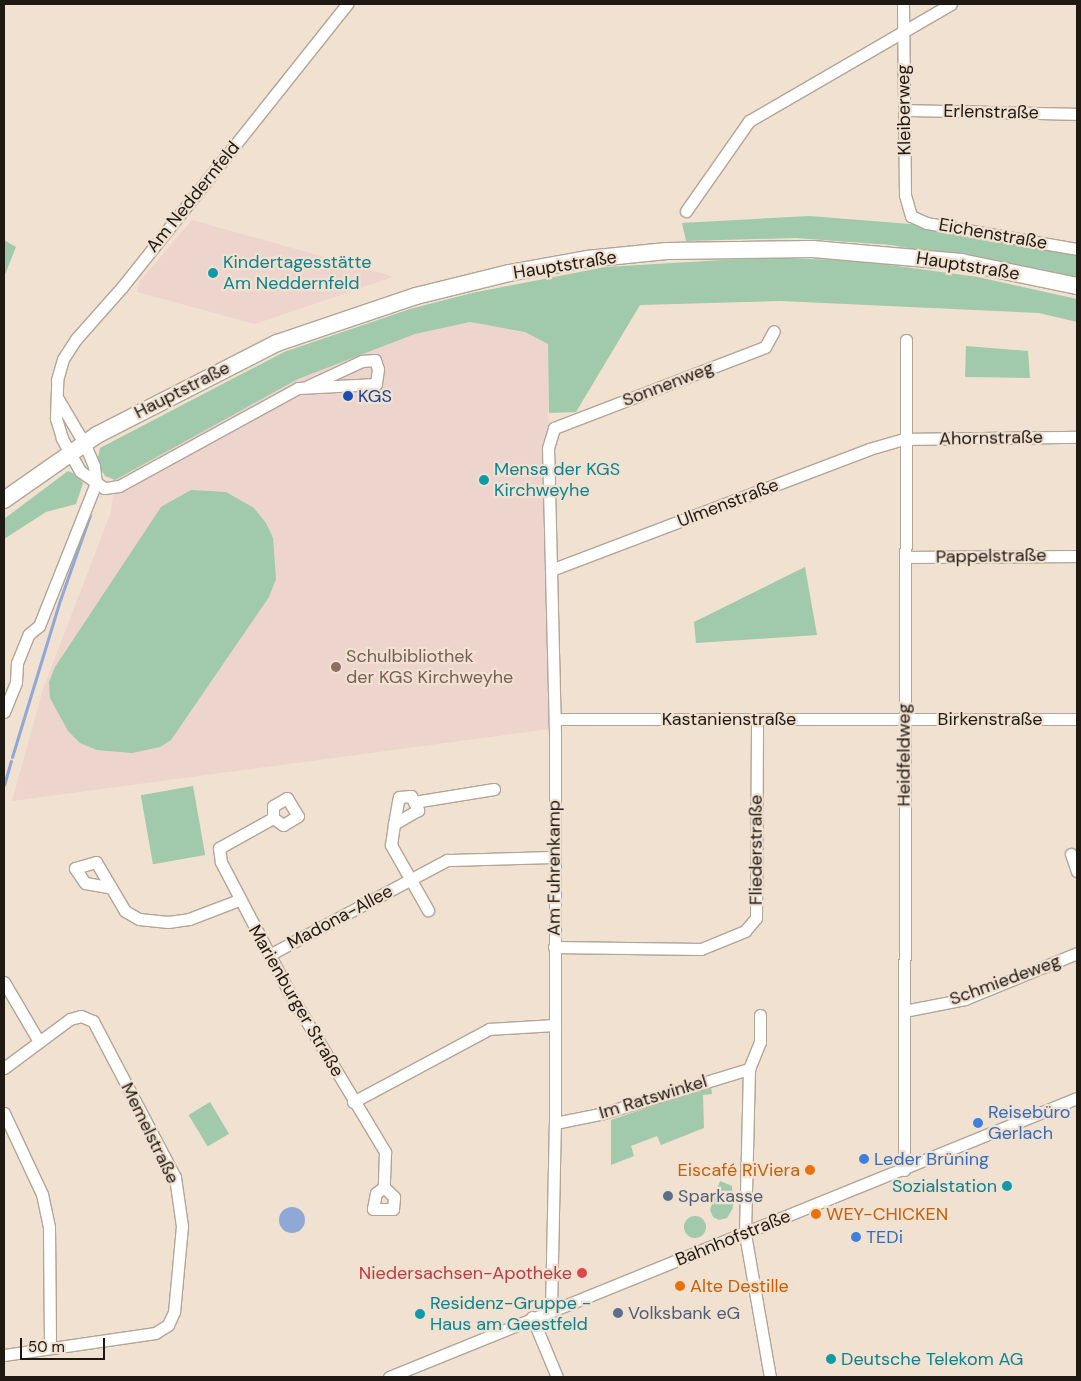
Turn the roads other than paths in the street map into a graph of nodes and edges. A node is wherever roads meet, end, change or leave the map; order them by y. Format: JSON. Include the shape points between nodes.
{"nodes":[{"id":1,"x":348,"y":4,"type":"edge"},
{"id":2,"x":903,"y":4,"type":"edge"},
{"id":3,"x":951,"y":4,"type":"edge"},
{"id":4,"x":902,"y":31,"type":"junction"},
{"id":5,"x":905,"y":110,"type":"junction"},
{"id":6,"x":1077,"y":114,"type":"edge"},
{"id":7,"x":686,"y":211,"type":"dead end"},
{"id":8,"x":910,"y":216,"type":"joint"},
{"id":9,"x":1077,"y":249,"type":"edge"},
{"id":10,"x":1077,"y":286,"type":"edge"},
{"id":11,"x":774,"y":330,"type":"dead end"},
{"id":12,"x":906,"y":340,"type":"dead end"},
{"id":13,"x":308,"y":386,"type":"junction"},
{"id":14,"x":58,"y":398,"type":"junction"},
{"id":15,"x":554,"y":428,"type":"joint"},
{"id":16,"x":1077,"y":437,"type":"edge"},
{"id":17,"x":905,"y":439,"type":"junction"},
{"id":18,"x":84,"y":443,"type":"junction"},
{"id":19,"x":69,"y":453,"type":"junction"},
{"id":20,"x":96,"y":483,"type":"junction"},
{"id":21,"x":4,"y":500,"type":"edge"},
{"id":22,"x":1077,"y":556,"type":"edge"},
{"id":23,"x":905,"y":557,"type":"junction"},
{"id":24,"x":551,"y":570,"type":"junction"},
{"id":25,"x":4,"y":712,"type":"edge"},
{"id":26,"x":555,"y":719,"type":"junction"},
{"id":27,"x":1077,"y":719,"type":"edge"},
{"id":28,"x":757,"y":720,"type":"junction"},
{"id":29,"x":903,"y":720,"type":"junction"},
{"id":30,"x":494,"y":789,"type":"dead end"},
{"id":31,"x":273,"y":818,"type":"dead end"},
{"id":32,"x":1071,"y":854,"type":"dead end"},
{"id":33,"x":555,"y":857,"type":"junction"},
{"id":34,"x":1077,"y":871,"type":"edge"},
{"id":35,"x":410,"y":878,"type":"junction"},
{"id":36,"x":108,"y":887,"type":"dead end"},
{"id":37,"x":239,"y":900,"type":"junction"},
{"id":38,"x":428,"y":910,"type":"dead end"},
{"id":39,"x":554,"y":947,"type":"junction"},
{"id":40,"x":1077,"y":953,"type":"edge"},
{"id":41,"x":269,"y":955,"type":"junction"},
{"id":42,"x":4,"y":982,"type":"edge"},
{"id":43,"x":904,"y":1011,"type":"junction"},
{"id":44,"x":760,"y":1015,"type":"dead end"},
{"id":45,"x":554,"y":1026,"type":"junction"},
{"id":46,"x":38,"y":1040,"type":"junction"},
{"id":47,"x":4,"y":1068,"type":"edge"},
{"id":48,"x":750,"y":1069,"type":"junction"},
{"id":49,"x":1077,"y":1098,"type":"edge"},
{"id":50,"x":353,"y":1102,"type":"junction"},
{"id":51,"x":4,"y":1113,"type":"edge"},
{"id":52,"x":555,"y":1123,"type":"junction"},
{"id":53,"x":904,"y":1170,"type":"junction"},
{"id":54,"x":384,"y":1188,"type":"dead end"},
{"id":55,"x":745,"y":1234,"type":"junction"},
{"id":56,"x":551,"y":1309,"type":"junction"},
{"id":57,"x":532,"y":1317,"type":"junction"},
{"id":58,"x":50,"y":1348,"type":"junction"},
{"id":59,"x":4,"y":1355,"type":"edge"},
{"id":60,"x":391,"y":1377,"type":"edge"},
{"id":61,"x":557,"y":1377,"type":"edge"},
{"id":62,"x":770,"y":1377,"type":"edge"}],
"edges":[{"from":1,"to":14,"type":"street","name":"Am Neddernfeld","via":[[122,287],[76,339],[63,359],[57,380]]},
{"from":2,"to":4,"type":"street","name":"Kleiberweg"},
{"from":3,"to":4,"type":"street"},
{"from":4,"to":5,"type":"street","name":"Kleiberweg"},
{"from":4,"to":7,"type":"street","via":[[749,121]]},
{"from":5,"to":6,"type":"street","name":"Erlenstraße"},
{"from":5,"to":8,"type":"street","name":"Kleiberweg","via":[[905,195]]},
{"from":8,"to":9,"type":"street","name":"Eichenstraße","via":[[927,223]]},
{"from":10,"to":18,"type":"main road","name":"Hauptstraße","via":[[961,262],[813,249],[667,251],[587,259],[509,272],[416,296],[277,343]]},
{"from":11,"to":15,"type":"street","name":"Sonnenweg","via":[[765,347]]},
{"from":12,"to":17,"type":"street","name":"Heidfeldweg"},
{"from":13,"to":13,"type":"street","via":[[337,388],[376,384],[378,369],[375,360],[362,361]]},
{"from":13,"to":20,"type":"street","via":[[232,421],[119,486],[104,488]]},
{"from":14,"to":18,"type":"street"},
{"from":14,"to":19,"type":"street","name":"Am Neddernfeld","via":[[56,418]]},
{"from":15,"to":24,"type":"street","name":"Am Fuhrenkamp","via":[[548,448]]},
{"from":16,"to":17,"type":"street","name":"Ahornstraße"},
{"from":17,"to":23,"type":"street","name":"Heidfeldweg"},
{"from":17,"to":24,"type":"street","name":"Ulmenstraße","via":[[869,449]]},
{"from":18,"to":19,"type":"main road","name":"Hauptstraße"},
{"from":18,"to":20,"type":"street","via":[[94,466]]},
{"from":19,"to":20,"type":"street","via":[[80,471]]},
{"from":19,"to":21,"type":"main road","name":"Hauptstraße"},
{"from":20,"to":25,"type":"street","via":[[39,626],[29,634],[16,663],[16,682]]},
{"from":22,"to":23,"type":"street","name":"Pappelstraße"},
{"from":23,"to":29,"type":"street","name":"Heidfeldweg"},
{"from":24,"to":26,"type":"street","name":"Am Fuhrenkamp"},
{"from":26,"to":28,"type":"street","name":"Kastanienstraße"},
{"from":26,"to":33,"type":"street","name":"Am Fuhrenkamp"},
{"from":27,"to":29,"type":"street","name":"Birkenstraße"},
{"from":28,"to":29,"type":"street","name":"Kastanienstraße"},
{"from":28,"to":39,"type":"street","name":"Fliederstraße","via":[[756,918],[745,931],[701,949]]},
{"from":29,"to":43,"type":"street","name":"Heidfeldweg"},
{"from":30,"to":35,"type":"street","name":"Madona-Allee","via":[[414,802],[418,810],[394,824],[391,845]]},
{"from":31,"to":37,"type":"street","name":"Marienburger Straße","via":[[219,848],[221,862]]},
{"from":32,"to":34,"type":"street"},
{"from":33,"to":35,"type":"street","name":"Madona-Allee","via":[[447,860]]},
{"from":33,"to":39,"type":"street","name":"Am Fuhrenkamp"},
{"from":35,"to":38,"type":"street","name":"Madona-Allee"},
{"from":35,"to":41,"type":"street","name":"Madona-Allee"},
{"from":36,"to":37,"type":"street","via":[[125,911],[153,922],[189,919]]},
{"from":37,"to":41,"type":"street","name":"Marienburger Straße"},
{"from":39,"to":45,"type":"street","name":"Am Fuhrenkamp"},
{"from":40,"to":43,"type":"street","name":"Schmiedeweg","via":[[965,999]]},
{"from":41,"to":50,"type":"street","name":"Marienburger Straße"},
{"from":42,"to":46,"type":"street"},
{"from":43,"to":53,"type":"street","name":"Heidfeldweg"},
{"from":44,"to":48,"type":"street","via":[[760,1042]]},
{"from":45,"to":50,"type":"street","via":[[489,1029]]},
{"from":45,"to":52,"type":"street","name":"Am Fuhrenkamp"},
{"from":46,"to":47,"type":"street","name":"Memelstraße"},
{"from":46,"to":58,"type":"street","name":"Memelstraße","via":[[70,1019],[81,1016],[93,1021],[175,1177],[182,1226],[174,1312],[168,1325],[155,1333]]},
{"from":48,"to":52,"type":"street","name":"Im Ratswinkel","via":[[604,1113]]},
{"from":48,"to":55,"type":"street"},
{"from":49,"to":53,"type":"street","name":"Bahnhofstraße"},
{"from":50,"to":54,"type":"street","name":"Marienburger Straße","via":[[385,1152]]},
{"from":51,"to":58,"type":"street","via":[[42,1194],[49,1227]]},
{"from":52,"to":56,"type":"street","name":"Am Fuhrenkamp"},
{"from":53,"to":55,"type":"street","name":"Bahnhofstraße"},
{"from":55,"to":56,"type":"street","name":"Bahnhofstraße"},
{"from":55,"to":62,"type":"street"},
{"from":56,"to":57,"type":"street","name":"Bahnhofstraße"},
{"from":57,"to":60,"type":"street","name":"Bahnhofstraße"},
{"from":57,"to":61,"type":"street"},
{"from":58,"to":59,"type":"street","name":"Memelstraße"}]}
